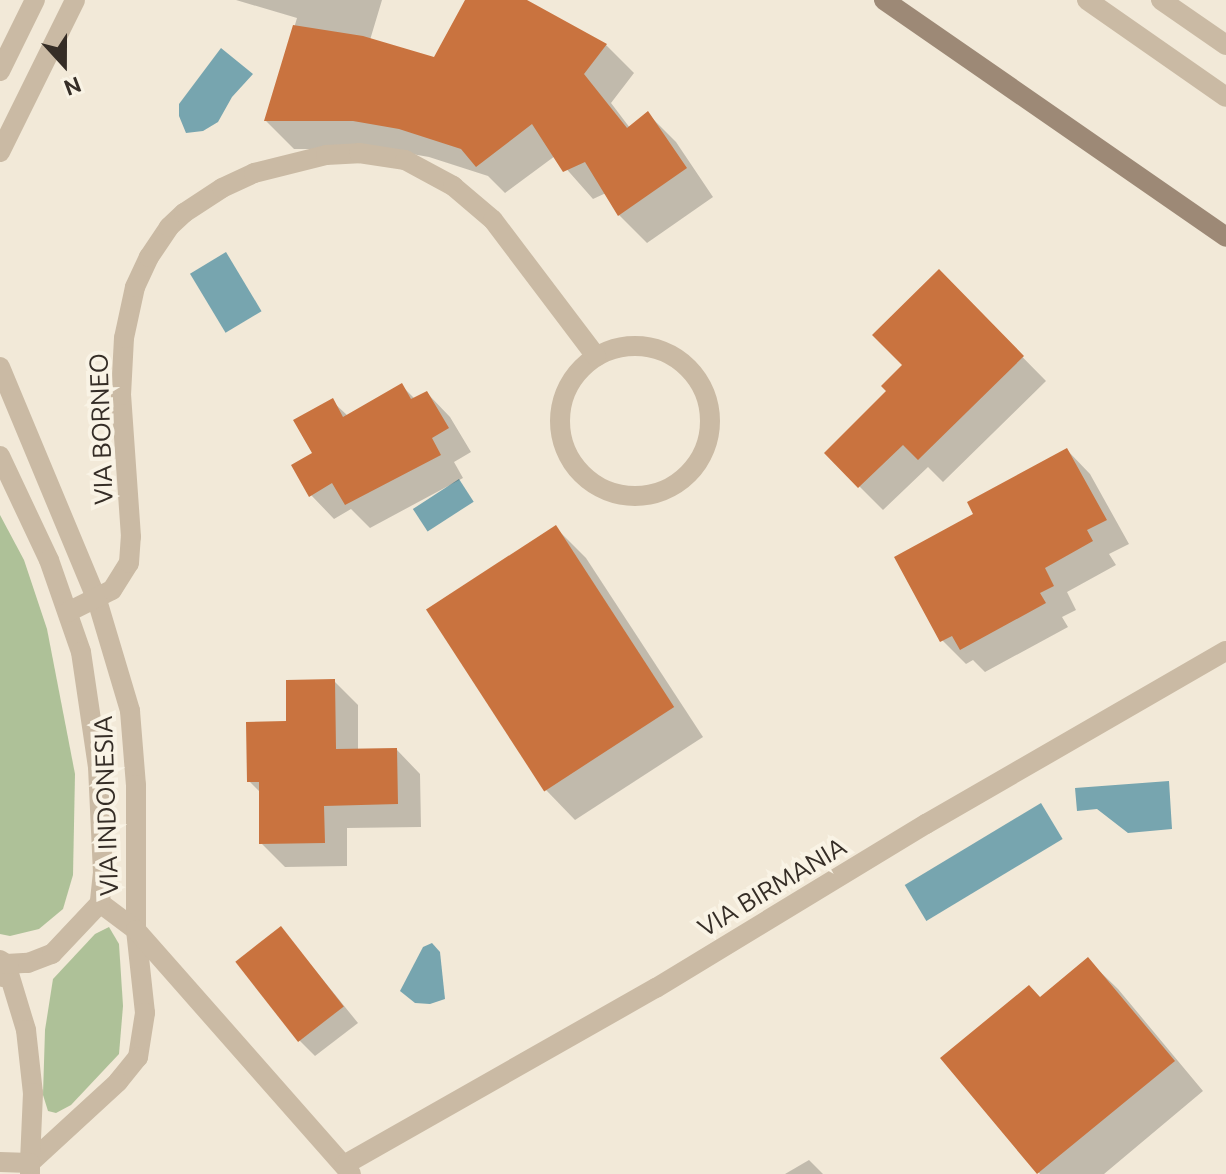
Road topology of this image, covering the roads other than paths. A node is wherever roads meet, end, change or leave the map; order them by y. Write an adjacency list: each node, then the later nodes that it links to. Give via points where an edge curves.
1 (35, 0): 7 (street)
2 (75, 0): 9 (street)
3 (884, 0): 10 (main road)
4 (1087, 0): 8 (street)
5 (1161, 0): 6 (street)
6 (1226, 45)
7 (0, 71)
8 (1226, 97)
9 (0, 152)
10 (1226, 237)
11 (596, 356): 11 (street, via 571,382 559,417 561,442 572,465 590,483 612,494 636,497 683,480 709,438 703,388 689,368 669,353 645,346 620,346); 14 (street, VIA BORNEO, via 493,220 453,186 405,160 359,153 326,155 222,188 169,227 135,287 124,338 121,395 131,549 121,581)
12 (0, 367): 14 (street, VIA INDONESIA)
13 (0, 456): 15 (street, VIA INDONESIA)
14 (97, 600): 15 (street, VIA BORNEO); 18 (street, VIA INDONESIA, via 130,711)
15 (68, 612): 17 (street, VIA INDONESIA, via 92,716 102,822)
16 (1226, 651): 23 (street, VIA BIRMANIA)
17 (100, 903): 18 (street, VIA INDONESIA); 19 (street, via 52,954 28,963)
18 (136, 930): 22 (street, via 145,1013 138,1057); 23 (street, VIA INDONESIA)
19 (3, 962): 20 (street); 22 (street, via 29,1052)
20 (0, 989)
21 (0, 1162): 22 (street)
22 (30, 1169)
23 (348, 1170)

